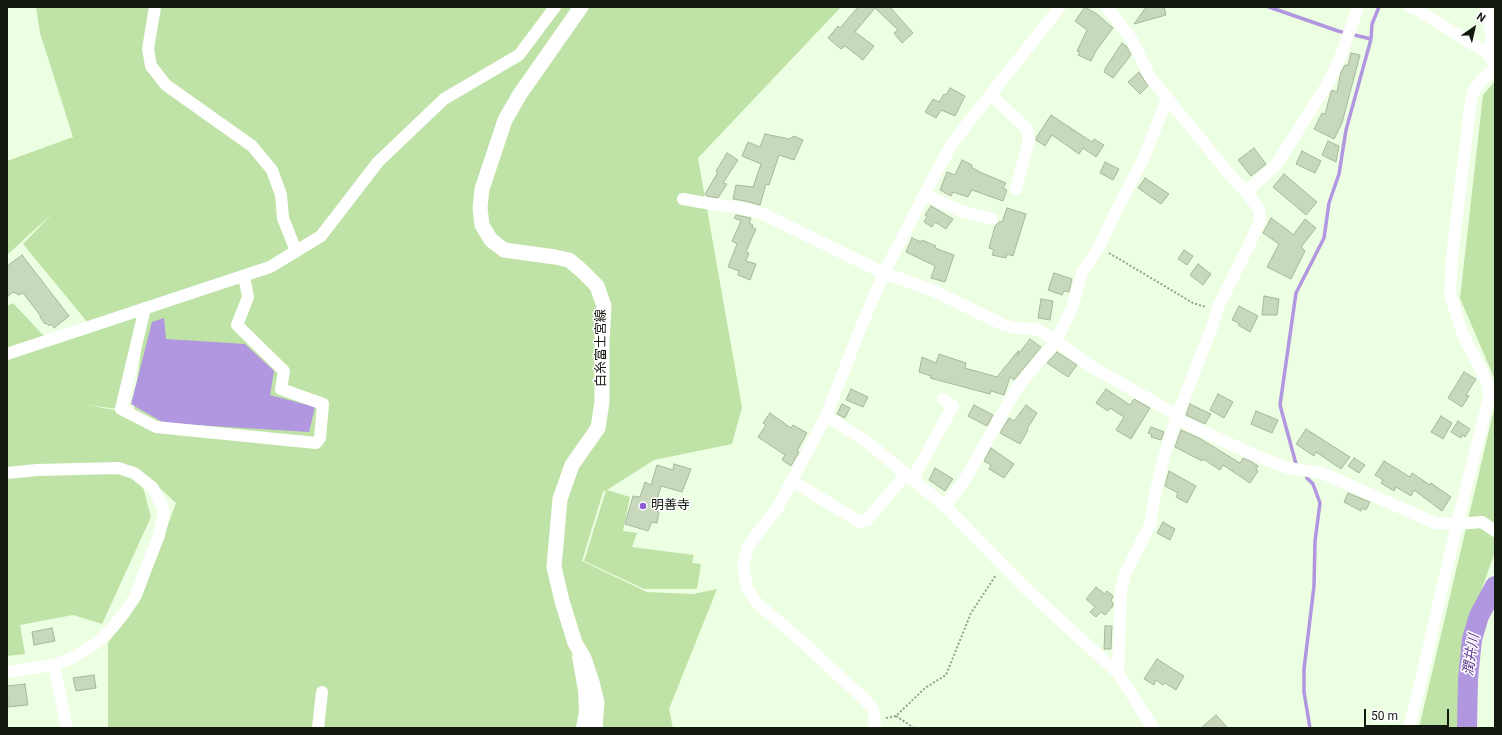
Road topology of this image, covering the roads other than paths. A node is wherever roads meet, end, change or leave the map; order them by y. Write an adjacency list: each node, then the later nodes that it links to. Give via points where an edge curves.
1 (155, 7): 18 (street, via 148,49 151,66 166,85 252,146 272,170 281,195 283,218)
2 (555, 7): 18 (street, via 519,55 444,100 378,162 321,236)
3 (581, 7): 33 (main road, 白糸富士宮線, via 520,94 505,120 482,189 480,208 482,225 491,240 504,250 569,260 597,286 604,306 602,402 598,428 572,465 560,499 556,534 554,568)
4 (1060, 7): 11 (street)
5 (1107, 7): 12 (street, via 1132,40 1150,77)
6 (1358, 7): 14 (street, via 1328,84 1276,165)
7 (1410, 7): 9 (street)
8 (1487, 7): 9 (street, via 1492,35)
9 (1487, 53): 10 (street)
10 (1495, 67): 31 (street, via 1474,90 1471,100 1452,257 1450,294 1463,335 1488,382 1489,397)
11 (990, 94): 13 (street, via 1026,128 1029,140); 15 (street, via 954,142)
12 (1167, 99): 14 (street); 22 (street, via 1143,160 1099,247 1082,273 1072,308)
13 (1016, 189)
14 (1246, 192): 26 (street, via 1259,209 1260,220 1219,305)
15 (924, 195): 17 (street, via 961,211); 19 (street)
16 (683, 199): 19 (street, via 743,208 763,214)
17 (992, 219)
18 (296, 251): 20 (street, via 270,267)
19 (884, 273): 22 (street, via 934,292 1004,325 1036,329); 25 (street)
20 (244, 276): 21 (street); 21 (street, via 248,297 237,325 284,372 281,389 323,404 320,438 316,443 156,427 122,409)
21 (145, 308): 23 (street)
22 (1056, 341): 26 (street, via 1092,367); 30 (street, via 1018,388 964,480)
23 (7, 354)
24 (943, 399): 28 (street, via 953,406)
25 (826, 416): 28 (street, via 867,442); 29 (street)
26 (1176, 417): 31 (street, via 1252,454 1288,468 1322,473 1435,523); 36 (street, via 1162,464 1150,525 1125,574 1121,589)
27 (7, 473): 34 (street, via 118,468 134,473 153,488 163,508 159,535 134,597 125,612 98,642)
28 (909, 477): 29 (street, via 867,520 860,522); 30 (street)
29 (792, 481): 38 (street, via 778,507 748,546 743,566 747,588 756,603 864,699 873,709)
30 (945, 506): 36 (street, via 1024,588)
31 (1457, 524): 32 (street, via 1482,522); 44 (street)
32 (1495, 531)
33 (575, 643): 42 (street, via 584,690 585,712); 43 (main road, 白糸富士宮線, via 584,658 597,702)
34 (54, 665): 35 (street); 40 (street)
35 (7, 672)
36 (1118, 673): 39 (street)
37 (322, 692): 41 (street)
38 (874, 724)
39 (1151, 727)
40 (67, 728)
41 (318, 728)
42 (582, 728)
43 (595, 728)
44 (1409, 728)

